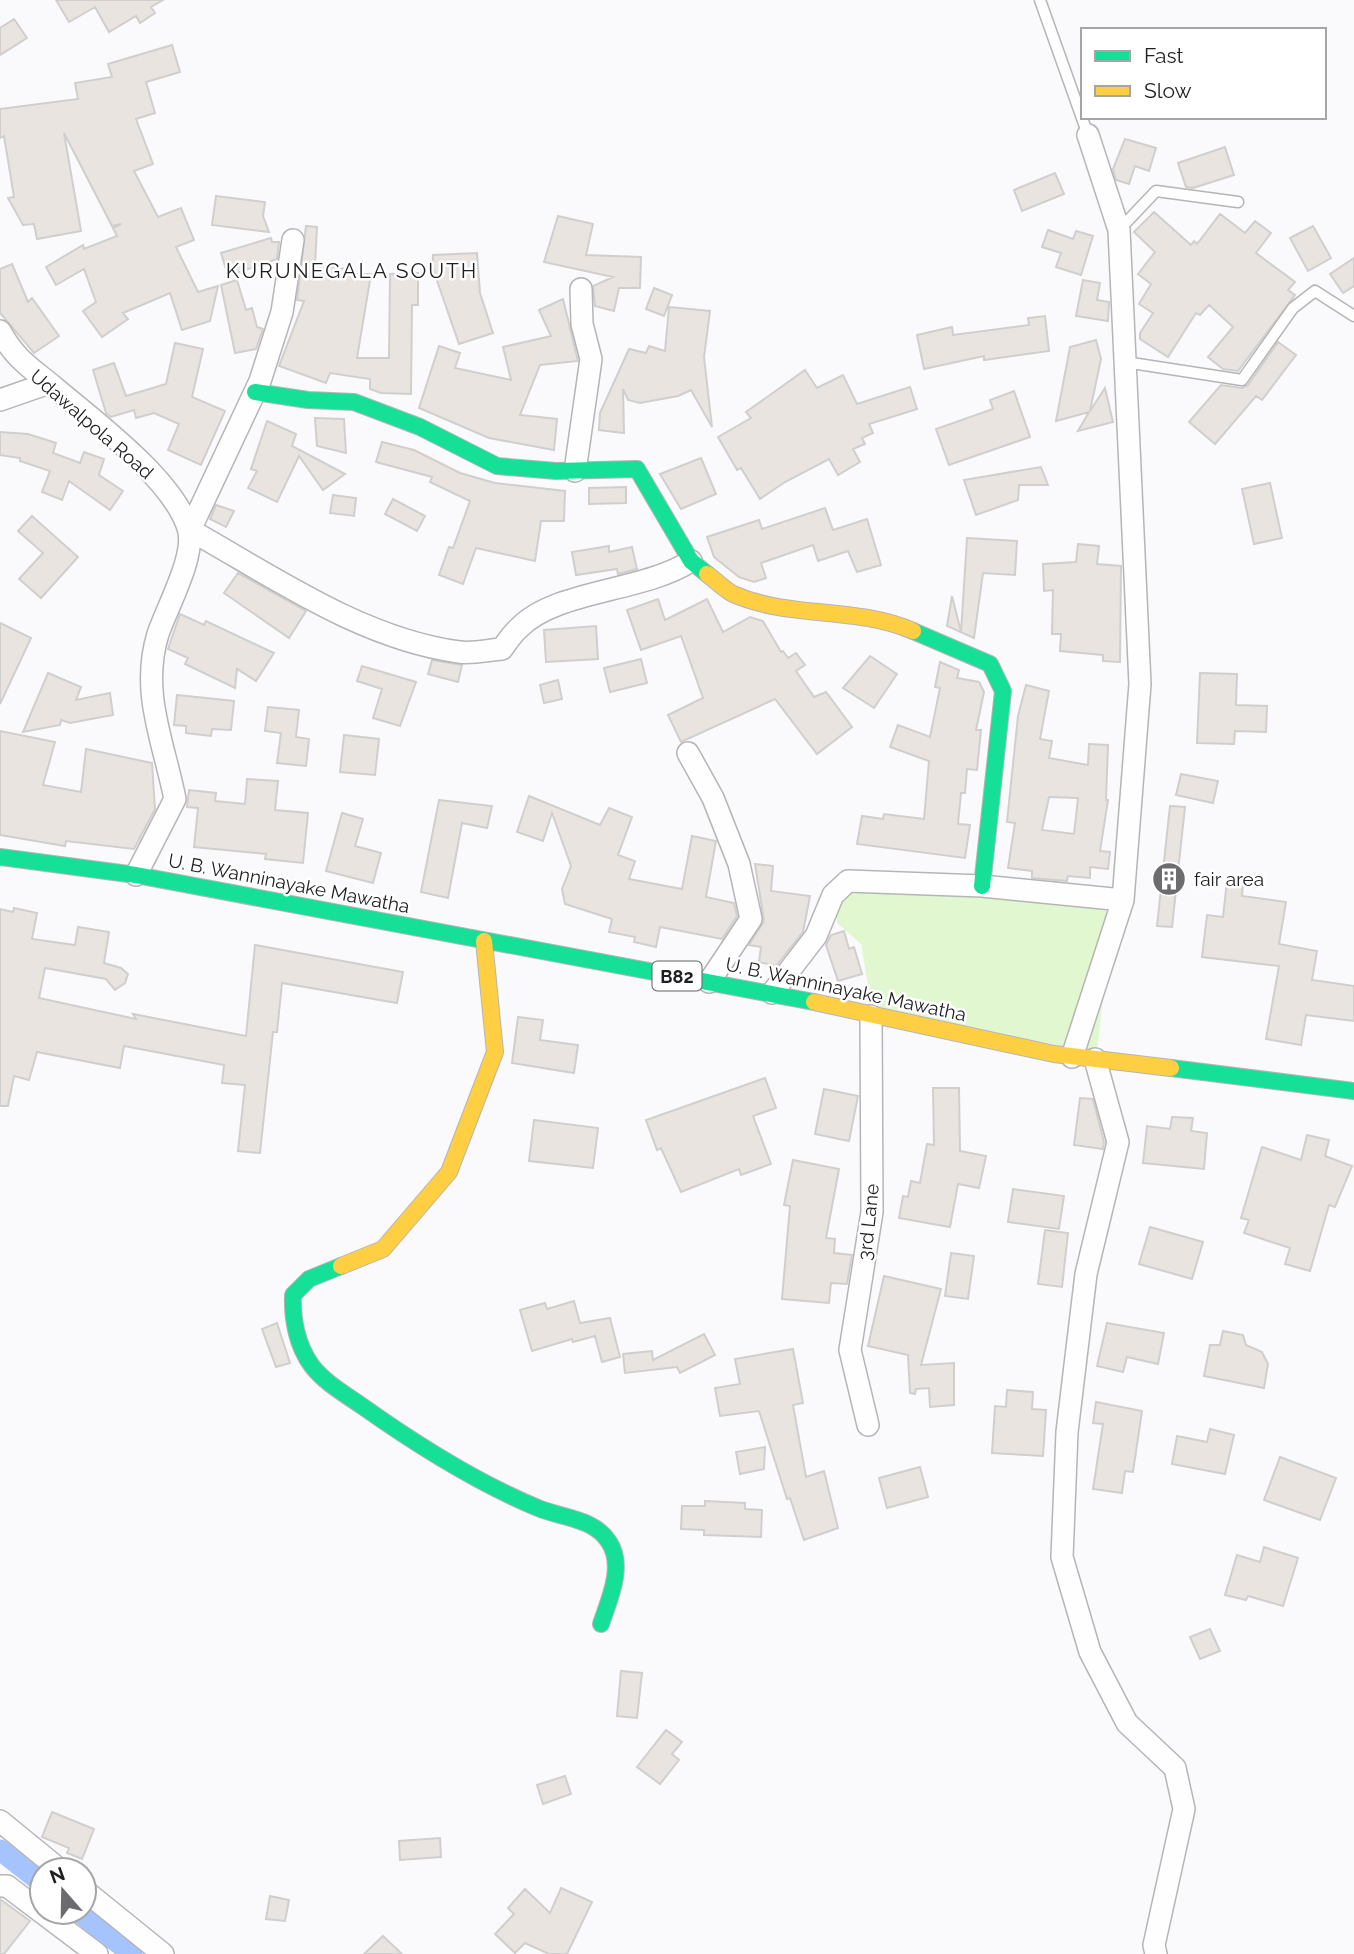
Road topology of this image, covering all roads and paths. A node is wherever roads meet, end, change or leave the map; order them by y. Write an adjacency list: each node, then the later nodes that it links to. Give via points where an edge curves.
1 (1040, 0): 2 (lane)
2 (1081, 115)
3 (1082, 119): 4 (lane)
4 (1088, 135): 6 (street)
5 (1238, 202): 6 (lane, via 1156,191)
6 (1119, 230): 11 (street)
7 (293, 240): 13 (street, via 282,312)
8 (581, 289): 15 (street, via 582,324 591,359)
9 (1354, 316): 11 (lane, via 1315,291 1293,308 1242,380)
10 (0, 331): 12 (street, Udawalpola Road, via 29,371)
11 (1124, 362): 22 (street, via 1140,684)
12 (49, 383): 14 (street); 16 (street, Udawalpola Road, via 162,485)
13 (255, 392): 15 (street, via 308,401 354,402 421,427 497,466); 16 (street)
14 (0, 400)
15 (575, 471): 17 (street, via 637,469)
16 (190, 530): 17 (street, via 339,612 406,642 462,653 502,649 520,626 550,608 670,574); 20 (street, via 185,563 158,635 150,698 175,799)
17 (691, 561): 21 (street, via 731,593 773,607 885,620 990,664 1003,691)
18 (688, 753): 24 (street, via 713,799 738,864 751,919)
19 (0, 857): 20 (street, U. B. Wanninayake Mawatha / B82)
20 (136, 875): 23 (street, U. B. Wanninayake Mawatha / B82)
21 (982, 886): 22 (street); 25 (street, via 848,881 833,895 816,936)
22 (1123, 900): 27 (street)
23 (484, 941): 24 (street, U. B. Wanninayake Mawatha / B82); 31 (street, via 495,1052 449,1172 383,1249 309,1279 293,1295 294,1324 312,1365 330,1383 408,1438 537,1508 603,1533 616,1567)
24 (709, 982): 25 (street, U. B. Wanninayake Mawatha / B82)
25 (772, 993): 26 (street, U. B. Wanninayake Mawatha / B82)
26 (871, 1016): 27 (street, U. B. Wanninayake Mawatha / B82); 30 (street, 3rd Lane, via 873,1212 850,1350)
27 (1072, 1057): 28 (street, U. B. Wanninayake Mawatha / B82)
28 (1095, 1059): 29 (street, U. B. Wanninayake Mawatha / B82); 38 (street, via 1118,1142 1087,1274 1067,1432 1062,1557 1090,1652 1127,1723 1175,1768 1184,1809 1154,1945)
29 (1354, 1091)
30 (868, 1425)
31 (601, 1623)
32 (0, 1821): 33 (street)
33 (43, 1856)
34 (0, 1886): 36 (street, via 7,1886)
35 (98, 1901): 37 (street)
36 (97, 1954)
37 (163, 1954)
38 (1156, 1954)

